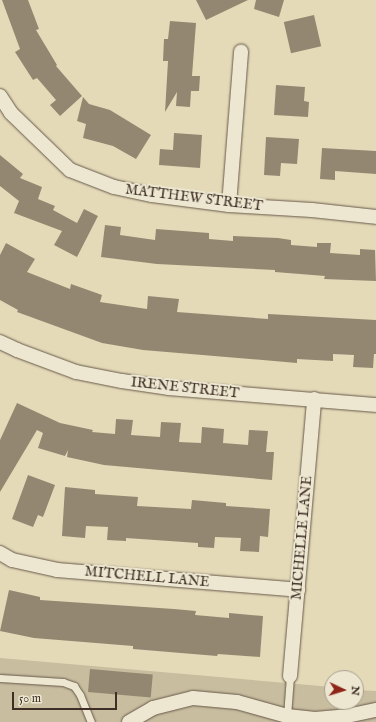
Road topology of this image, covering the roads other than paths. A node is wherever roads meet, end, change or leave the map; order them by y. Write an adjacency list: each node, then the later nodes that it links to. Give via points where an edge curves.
1 (241, 51): 3 (street)
2 (0, 96): 3 (street, MATTHEW STREET, via 11,113 70,170 114,188)
3 (229, 205): 4 (street, MATTHEW STREET)
4 (376, 217)
5 (0, 342): 6 (street, IRENE STREET, via 76,372 122,382)
6 (314, 399): 7 (street, IRENE STREET); 9 (street, MICHELLE LANE)
7 (376, 405)
8 (0, 553): 9 (street, MITCHELL LANE, via 12,560 57,570)
9 (298, 590): 10 (street, MICHELLE LANE)
10 (290, 676): 13 (lane)
11 (0, 678): 14 (lane, via 63,682 74,686)
12 (376, 710): 13 (street, via 315,719)
13 (287, 716): 15 (street, via 238,702 193,698 153,708)
14 (91, 722)
15 (129, 722)

